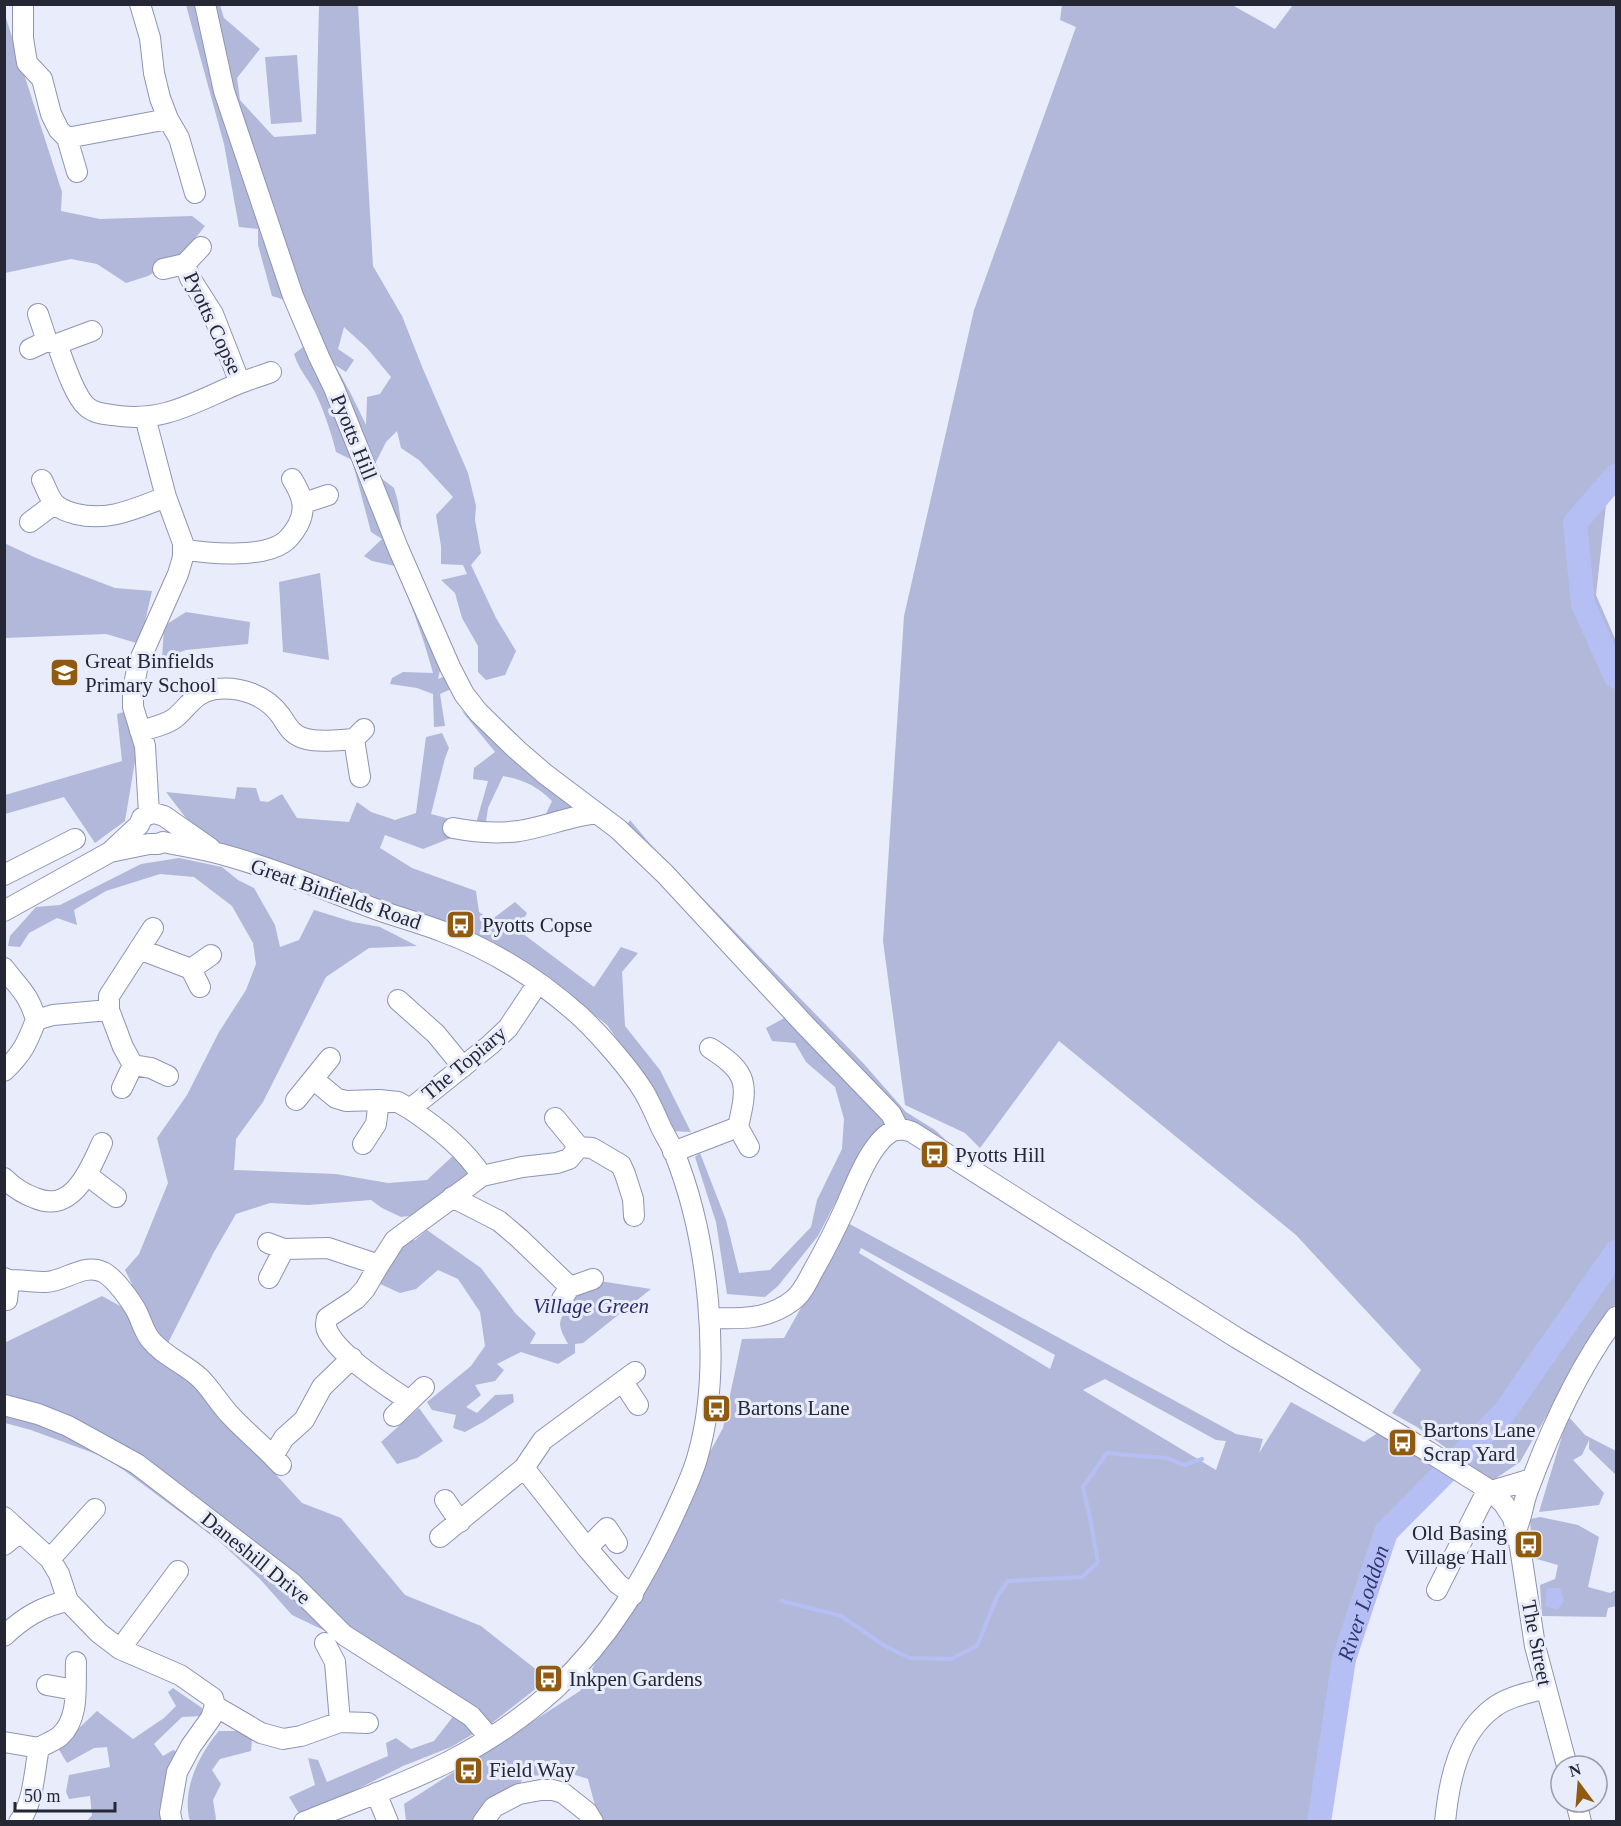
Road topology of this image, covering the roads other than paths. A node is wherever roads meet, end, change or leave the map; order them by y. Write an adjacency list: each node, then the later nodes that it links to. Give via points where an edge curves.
1 (23, 4): 5 (street, via 27,63 42,79 51,114)
2 (140, 4): 4 (street)
3 (205, 4): 27 (street, Pyotts Hill, via 224,91 293,297 450,667 478,712 545,774)
4 (168, 119): 5 (street); 7 (street, via 179,138)
5 (67, 138): 6 (street)
6 (77, 172)
7 (195, 193)
8 (201, 247): 9 (street, Pyotts Copse)
9 (185, 264): 10 (street, Pyotts Copse); 15 (street, Pyotts Copse, via 213,314)
10 (163, 269)
11 (38, 314): 13 (street, Pyotts Copse)
12 (92, 331): 13 (street)
13 (44, 345): 16 (street, Pyotts Copse, via 68,372 86,406 97,413)
14 (271, 372): 15 (street, Pyotts Copse)
15 (240, 383): 16 (street, Pyotts Copse, via 196,404)
16 (145, 417): 20 (street)
17 (292, 478): 21 (street)
18 (42, 480): 22 (street)
19 (328, 495): 21 (street)
20 (166, 497): 22 (street, via 103,517 89,517); 24 (street)
21 (304, 503): 24 (street, via 303,516 295,530 277,547 226,554)
22 (54, 504): 23 (street)
23 (30, 522)
24 (183, 549): 25 (street, via 178,574 138,664 133,707)
25 (140, 731): 26 (street, via 174,718 200,694 241,689 272,706 289,730 302,738 359,734); 28 (street)
26 (360, 777)
27 (597, 813): 29 (street, via 518,831); 59 (street, Pyotts Hill, via 665,874 858,1077 891,1114)
28 (153, 818): 31 (street, via 140,835 143,840); 31 (street, via 170,829 170,834); 32 (street, Great Binfields Road); 33 (street, Great Binfields Road)
29 (453, 828)
30 (75, 839): 34 (street)
31 (156, 843): 32 (street, Great Binfields Road); 33 (street, Great Binfields Road)
32 (110, 852): 35 (street, Great Binfields Road)
33 (218, 853): 41 (street, Great Binfields Road, via 443,932 497,957)
34 (4, 875)
35 (4, 911)
36 (153, 928): 37 (street)
37 (139, 949): 40 (street); 44 (street, via 109,996)
38 (211, 955): 40 (street)
39 (4, 968): 45 (street, via 26,994)
40 (191, 969): 42 (street)
41 (538, 983): 49 (street, The Topiary, via 508,1028); 64 (street, Great Binfields Road, via 582,1019 615,1055 644,1092)
42 (200, 987)
43 (398, 1000): 49 (street, via 436,1034)
44 (109, 1010): 45 (street); 48 (street)
45 (36, 1020): 50 (street, via 20,1055)
46 (710, 1048): 58 (street, via 728,1059 745,1085)
47 (330, 1058): 52 (street)
48 (133, 1065): 51 (street); 53 (street)
49 (463, 1067): 56 (street, The Topiary)
50 (4, 1071)
51 (168, 1076)
52 (313, 1079): 54 (street); 55 (street, via 336,1098)
53 (122, 1088)
54 (296, 1100)
55 (379, 1100): 56 (street, via 398,1102); 61 (street, via 376,1124)
56 (410, 1109): 66 (street, The Topiary, via 459,1147)
57 (555, 1118): 63 (street)
58 (738, 1126): 62 (street); 64 (street)
59 (898, 1130): 77 (street, via 883,1140 866,1162 822,1255 792,1301 761,1317); 86 (street, via 912,1132 1237,1338)
60 (102, 1143): 65 (street)
61 (363, 1144)
62 (749, 1147)
63 (579, 1148): 66 (street, via 569,1159 557,1164); 70 (street, via 591,1148 621,1165 633,1199)
64 (674, 1152): 77 (street, Great Binfields Road, via 704,1263)
65 (87, 1175): 67 (street, via 72,1193 44,1202); 68 (street)
66 (482, 1176): 69 (street)
67 (5, 1180)
68 (116, 1197)
69 (452, 1197): 71 (street, via 395,1240); 74 (street, via 499,1221 519,1238 566,1293)
70 (634, 1216)
71 (379, 1264): 72 (street, via 328,1248 276,1246); 78 (street, via 356,1299 327,1318 328,1332)
72 (269, 1278)
73 (7, 1279): 75 (street); 78 (street, via 46,1282 78,1271 103,1272 126,1295 159,1349 201,1380 230,1416 277,1461 284,1438 304,1420 322,1387)
74 (593, 1279)
75 (8, 1300)
76 (1617, 1317): 85 (street, via 1578,1377)
77 (709, 1318): 100 (street, Great Binfields Road, via 707,1409 698,1457 662,1541)
78 (352, 1358): 80 (street)
79 (424, 1388): 80 (street)
80 (409, 1401): 83 (street)
81 (4, 1405): 114 (street, Daneshill Drive, via 68,1426 137,1464 292,1583 344,1635 471,1716)
82 (638, 1405): 84 (street, via 629,1377 543,1440)
83 (394, 1416)
84 (524, 1468): 90 (street); 96 (street)
85 (1532, 1479): 86 (street); 91 (street, via 1521,1519)
86 (1489, 1490): 91 (street, via 1504,1504); 99 (street)
87 (445, 1500): 90 (street)
88 (95, 1509): 97 (street)
89 (4, 1517): 92 (street)
90 (460, 1521): 93 (street)
91 (1514, 1524): 109 (street, The Street)
92 (20, 1532): 95 (street); 97 (street)
93 (441, 1537)
94 (617, 1543): 96 (street, via 607,1528)
95 (4, 1545)
96 (587, 1548): 100 (street, via 618,1584)
97 (50, 1558): 101 (street)
98 (178, 1571): 105 (street, via 162,1605)
99 (1437, 1590)
100 (633, 1595): 114 (street, Great Binfields Road, via 574,1669 529,1710)
101 (68, 1601): 102 (street, via 41,1608); 105 (street, via 99,1634)
102 (4, 1636)
103 (325, 1643): 107 (street)
104 (349, 1644): 107 (street)
105 (120, 1649): 111 (street, via 180,1675 213,1698)
106 (76, 1662): 110 (street)
107 (335, 1662): 112 (street)
108 (47, 1685): 110 (street)
109 (1545, 1688): 117 (street, The Street); 125 (street, via 1513,1698 1482,1717 1456,1761)
110 (75, 1690): 116 (street, via 70,1725)
111 (215, 1706): 112 (street, via 261,1733 283,1739); 121 (street, via 177,1772)
112 (340, 1722): 113 (street)
113 (368, 1723)
114 (490, 1738): 118 (street, Great Binfields Road, via 450,1761)
115 (4, 1742): 116 (street)
116 (39, 1748): 120 (street)
117 (1564, 1754)
118 (376, 1792): 122 (street, Great Binfields Road); 123 (street)
119 (590, 1817): 124 (street, via 563,1793 541,1790 519,1794 494,1807)
120 (24, 1820)
121 (172, 1821)
122 (304, 1821)
123 (388, 1821)
124 (483, 1821)
125 (1445, 1821)

